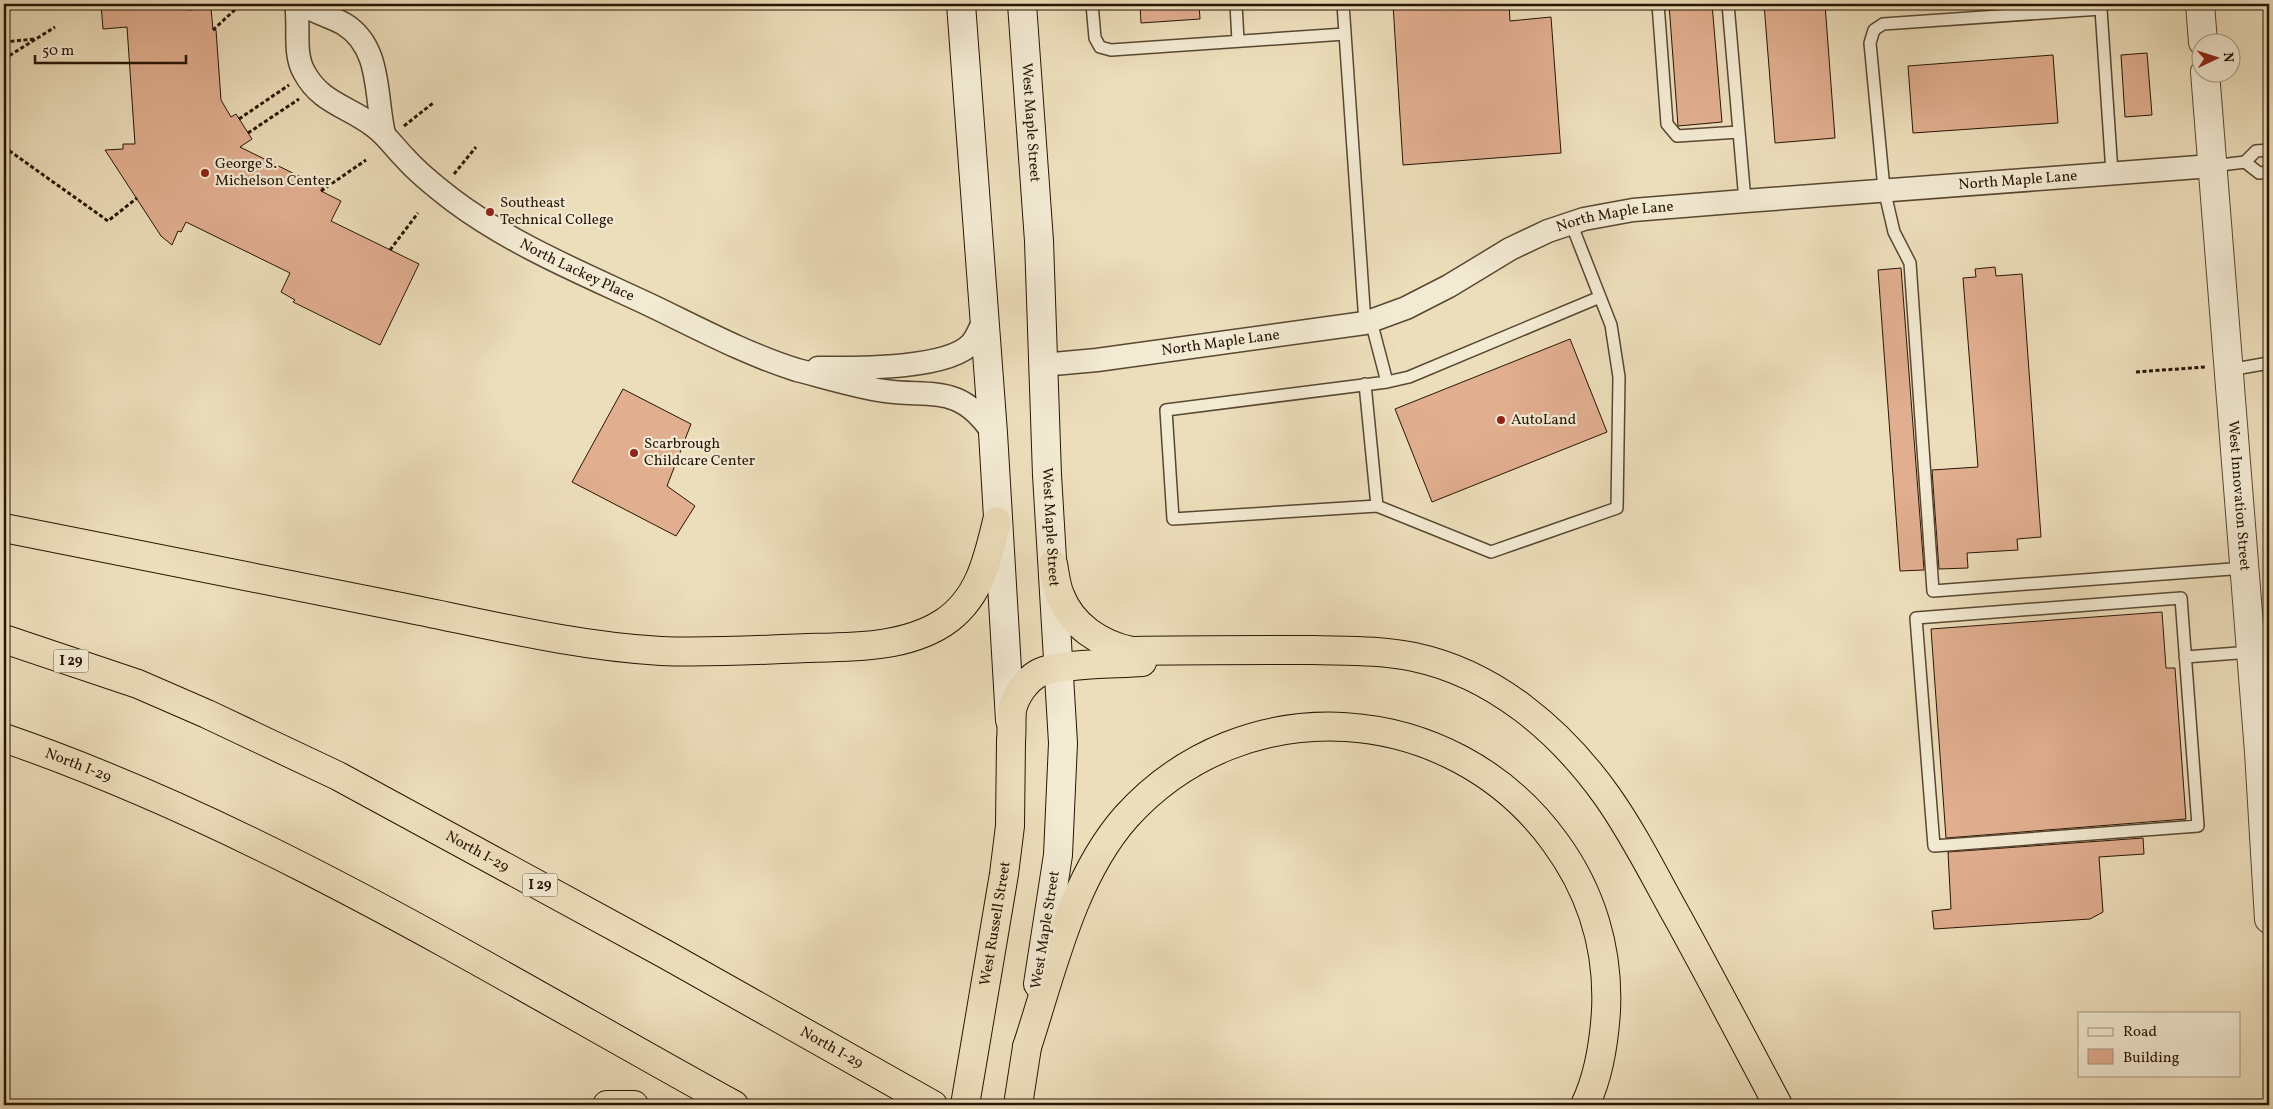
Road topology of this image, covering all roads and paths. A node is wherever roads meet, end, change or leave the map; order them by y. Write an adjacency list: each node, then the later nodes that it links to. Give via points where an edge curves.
1 (241, 4): 13 (path)
2 (296, 4): 25 (street, North Lackey Place, via 299,57 310,82 321,95)
3 (302, 4): 25 (street, North Lackey Place, via 345,25 365,45 375,72 378,112)
4 (960, 4): 45 (main road)
5 (1022, 4): 48 (main road, West Maple Street, via 1038,231)
6 (1092, 4): 17 (lane, via 1095,38 1100,47 1111,50)
7 (1236, 4): 17 (lane)
8 (1343, 4): 15 (lane)
9 (1658, 4): 26 (lane, via 1667,124 1677,136)
10 (1728, 4): 26 (lane)
11 (2200, 4): 14 (main road)
12 (55, 28): 16 (path)
13 (213, 30)
14 (2202, 32)
15 (1345, 34): 17 (lane); 46 (lane)
16 (36, 39): 18 (path); 19 (path)
17 (1238, 41)
18 (4, 42)
19 (4, 59)
20 (296, 81): 24 (path)
21 (2206, 82): 33 (main road, West Innovation Street)
22 (306, 94): 27 (path)
23 (433, 103): 25 (path)
24 (239, 119)
25 (392, 131): 50 (street, North Lackey Place, via 405,159 483,221 599,281 750,352)
26 (1739, 132): 40 (lane)
27 (248, 133)
28 (4, 147): 39 (path, via 108,222)
29 (476, 147): 36 (path)
30 (2269, 150): 32 (lane, via 2256,151)
31 (366, 160): 38 (path)
32 (2245, 162): 33 (lane); 34 (lane, via 2259,173)
33 (2212, 166): 35 (street, North Maple Lane); 49 (main road, West Innovation Street)
34 (2269, 172)
35 (2112, 173): 37 (street, North Maple Lane); 37 (lane, via 2101,9 1892,23 1874,30 1870,43)
36 (450, 178)
37 (1884, 189): 40 (street, North Maple Lane); 59 (lane, via 1894,232 1910,263 1933,591)
38 (322, 191)
39 (137, 198)
40 (1745, 201): 42 (street, North Maple Lane, via 1633,210)
41 (418, 213): 43 (path)
42 (1571, 223): 44 (lane); 46 (street, North Maple Lane, via 1510,249 1406,308)
43 (390, 250)
44 (1600, 297): 52 (lane, via 1409,377); 55 (lane, via 1611,325 1619,377 1617,508 1491,552)
45 (985, 319): 50 (street, North Lackey Place, via 972,343 957,354 942,359 861,368); 54 (main road)
46 (1368, 322): 48 (street, North Maple Lane); 52 (lane)
47 (2269, 363): 49 (lane)
48 (1042, 365): 58 (main road, West Maple Street)
49 (2229, 368): 51 (path); 59 (main road, West Innovation Street)
50 (795, 369): 54 (street, North Lackey Place, via 879,390 948,395 981,416)
51 (2136, 372)
52 (1387, 382): 53 (lane)
53 (1365, 384): 55 (lane); 55 (lane, via 1166,410 1173,519)
54 (993, 433): 56 (main road)
55 (1377, 506)
56 (997, 521): 57 (highway, via 977,586 963,605 923,634 855,646 706,652 660,651 563,639); 66 (main road)
57 (4, 528)
58 (1053, 564): 61 (highway, via 1060,595 1070,612 1095,638 1112,647 1131,651); 64 (main road, West Maple Street)
59 (2245, 568): 62 (main road, West Innovation Street)
60 (4, 639): 72 (highway, North I-29 / I 29, via 138,684 338,776)
61 (1313, 650): 64 (highway, West Russell Street); 76 (highway, via 1385,652 1416,658 1478,680 1537,718 1607,796 1654,874)
62 (2251, 652): 63 (lane); 67 (main road, West Innovation Street)
63 (2185, 657): 63 (lane, via 2198,826 1934,846 1916,618 2181,598)
64 (1059, 667): 66 (highway, West Russell Street, via 1038,673 1016,698 1012,710); 68 (main road, West Maple Street, via 1063,743 1058,855)
65 (4, 738): 71 (highway, North I-29, via 135,788 326,879)
66 (1012, 741): 73 (highway, West Russell Street, via 1010,826)
67 (2269, 919)
68 (1028, 1047): 74 (highway); 75 (highway, via 1072,911 1087,877 1125,818 1150,793 1178,771 1243,739 1287,729 1351,726 1424,742 1458,757 1491,777 1518,799 1566,856 1583,888 1605,959 1605,1028 1598,1071)
69 (607, 1105): 70 (highway)
70 (634, 1105)
71 (734, 1105)
72 (933, 1105)
73 (965, 1105)
74 (1018, 1105)
75 (1585, 1105)
76 (1778, 1105)

